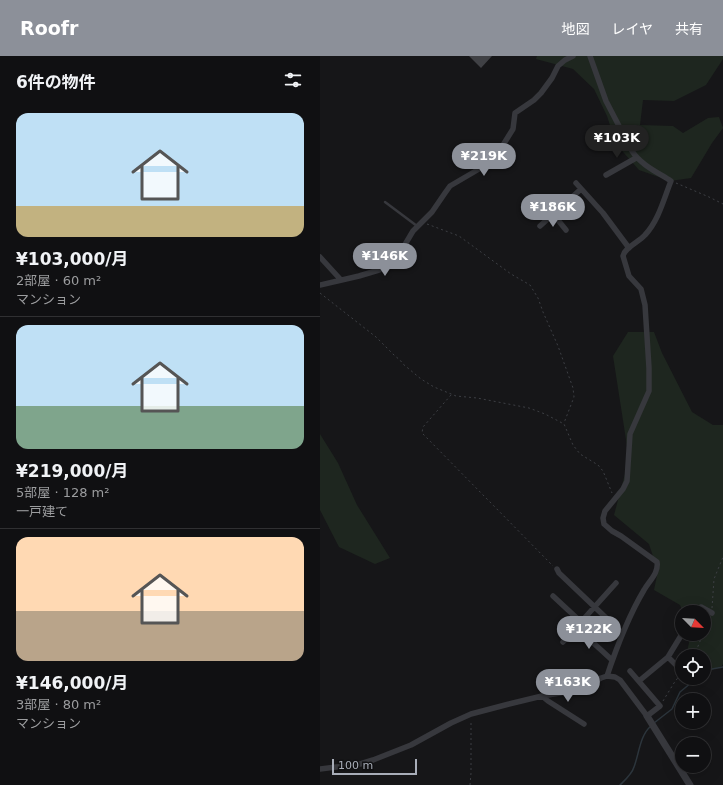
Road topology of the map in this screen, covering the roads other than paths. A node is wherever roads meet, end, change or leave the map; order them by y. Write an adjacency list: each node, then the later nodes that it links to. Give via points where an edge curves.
1 (573, 56): 9 (street, via 558,66 541,94 515,113 513,129 495,158 450,186 432,212)
2 (590, 56): 3 (street, via 606,101)
3 (636, 158): 4 (street); 12 (street, via 671,181 653,224 646,234)
4 (606, 175)
5 (576, 183): 6 (street)
6 (581, 189): 8 (street); 12 (street)
7 (385, 202): 9 (lane)
8 (553, 214): 10 (street); 11 (street)
9 (417, 226): 14 (street, via 391,263 379,270)
10 (540, 226)
11 (566, 230)
12 (629, 248): 22 (street, via 624,253 629,276 641,289 645,305 649,391 630,434 626,481 603,518 604,524 612,531 657,562 658,566 636,602)
13 (320, 256): 14 (street)
14 (341, 280): 15 (street)
15 (320, 285)
16 (557, 569): 19 (street)
17 (616, 583): 19 (street)
18 (553, 596): 20 (street)
19 (594, 607): 20 (street); 22 (street)
20 (581, 622): 21 (street)
21 (576, 627): 24 (street); 26 (street)
22 (622, 633): 26 (street)
23 (678, 641): 25 (street)
24 (563, 642)
25 (668, 657): 27 (street); 30 (street)
26 (612, 660): 29 (street)
27 (675, 664)
28 (630, 671): 30 (street)
29 (606, 676): 31 (street, via 578,690); 32 (street, via 620,680)
30 (639, 681): 32 (street, via 660,706)
31 (542, 696): 33 (street); 34 (street, via 471,714 373,760)
32 (647, 716): 35 (street)
33 (584, 724)
34 (320, 769)
35 (690, 785)

